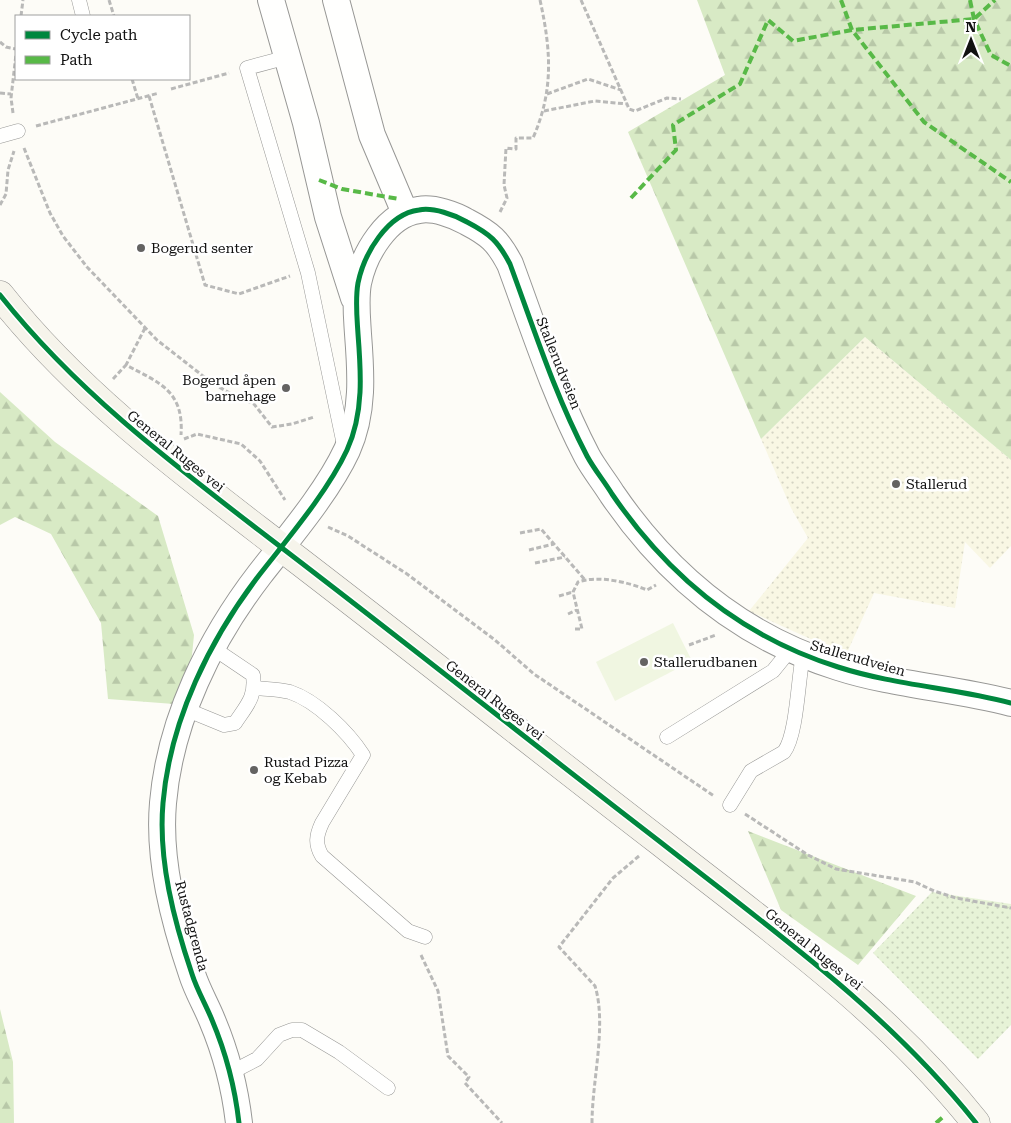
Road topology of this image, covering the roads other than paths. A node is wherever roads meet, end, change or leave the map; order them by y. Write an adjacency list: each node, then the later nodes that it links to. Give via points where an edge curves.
1 (79, 0): 4 (lane)
2 (271, 0): 5 (street)
3 (336, 0): 8 (street, via 372,135)
4 (83, 15)
5 (288, 57): 10 (street, via 328,217); 11 (lane, via 247,68 307,271)
6 (18, 130): 7 (lane)
7 (0, 136)
8 (405, 214): 10 (street, via 375,242 364,261); 14 (street, Stallerudveien, via 422,209 457,216 489,233 510,264 564,407 588,458 633,524 712,603 738,622)
9 (0, 295): 12 (main road, General Ruges vei, via 96,398 236,514)
10 (356, 306): 11 (street, via 361,379 355,428)
11 (345, 454): 12 (street)
12 (281, 547): 13 (street, Rustadgrenda); 24 (main road, General Ruges vei, via 826,971 923,1062)
13 (213, 648): 15 (lane, via 253,675); 17 (street, Rustadgrenda)
14 (796, 652): 16 (street, Stallerudveien, via 839,668 906,684); 18 (lane, via 773,671); 19 (lane, via 795,717 787,748 751,771)
15 (255, 688): 17 (lane, via 235,723 224,725); 20 (lane, via 290,692 318,708 352,738 363,755 322,823 317,847 322,856 408,931)
16 (1011, 703)
17 (185, 709): 21 (street, Rustadgrenda, via 171,756 163,803 168,877 192,976 214,1023)
18 (667, 737)
19 (730, 805)
20 (425, 938)
21 (230, 1073): 22 (lane, via 257,1059 279,1035 302,1030); 23 (street, Rustadgrenda)
22 (388, 1088)
23 (239, 1123)
24 (976, 1123)

